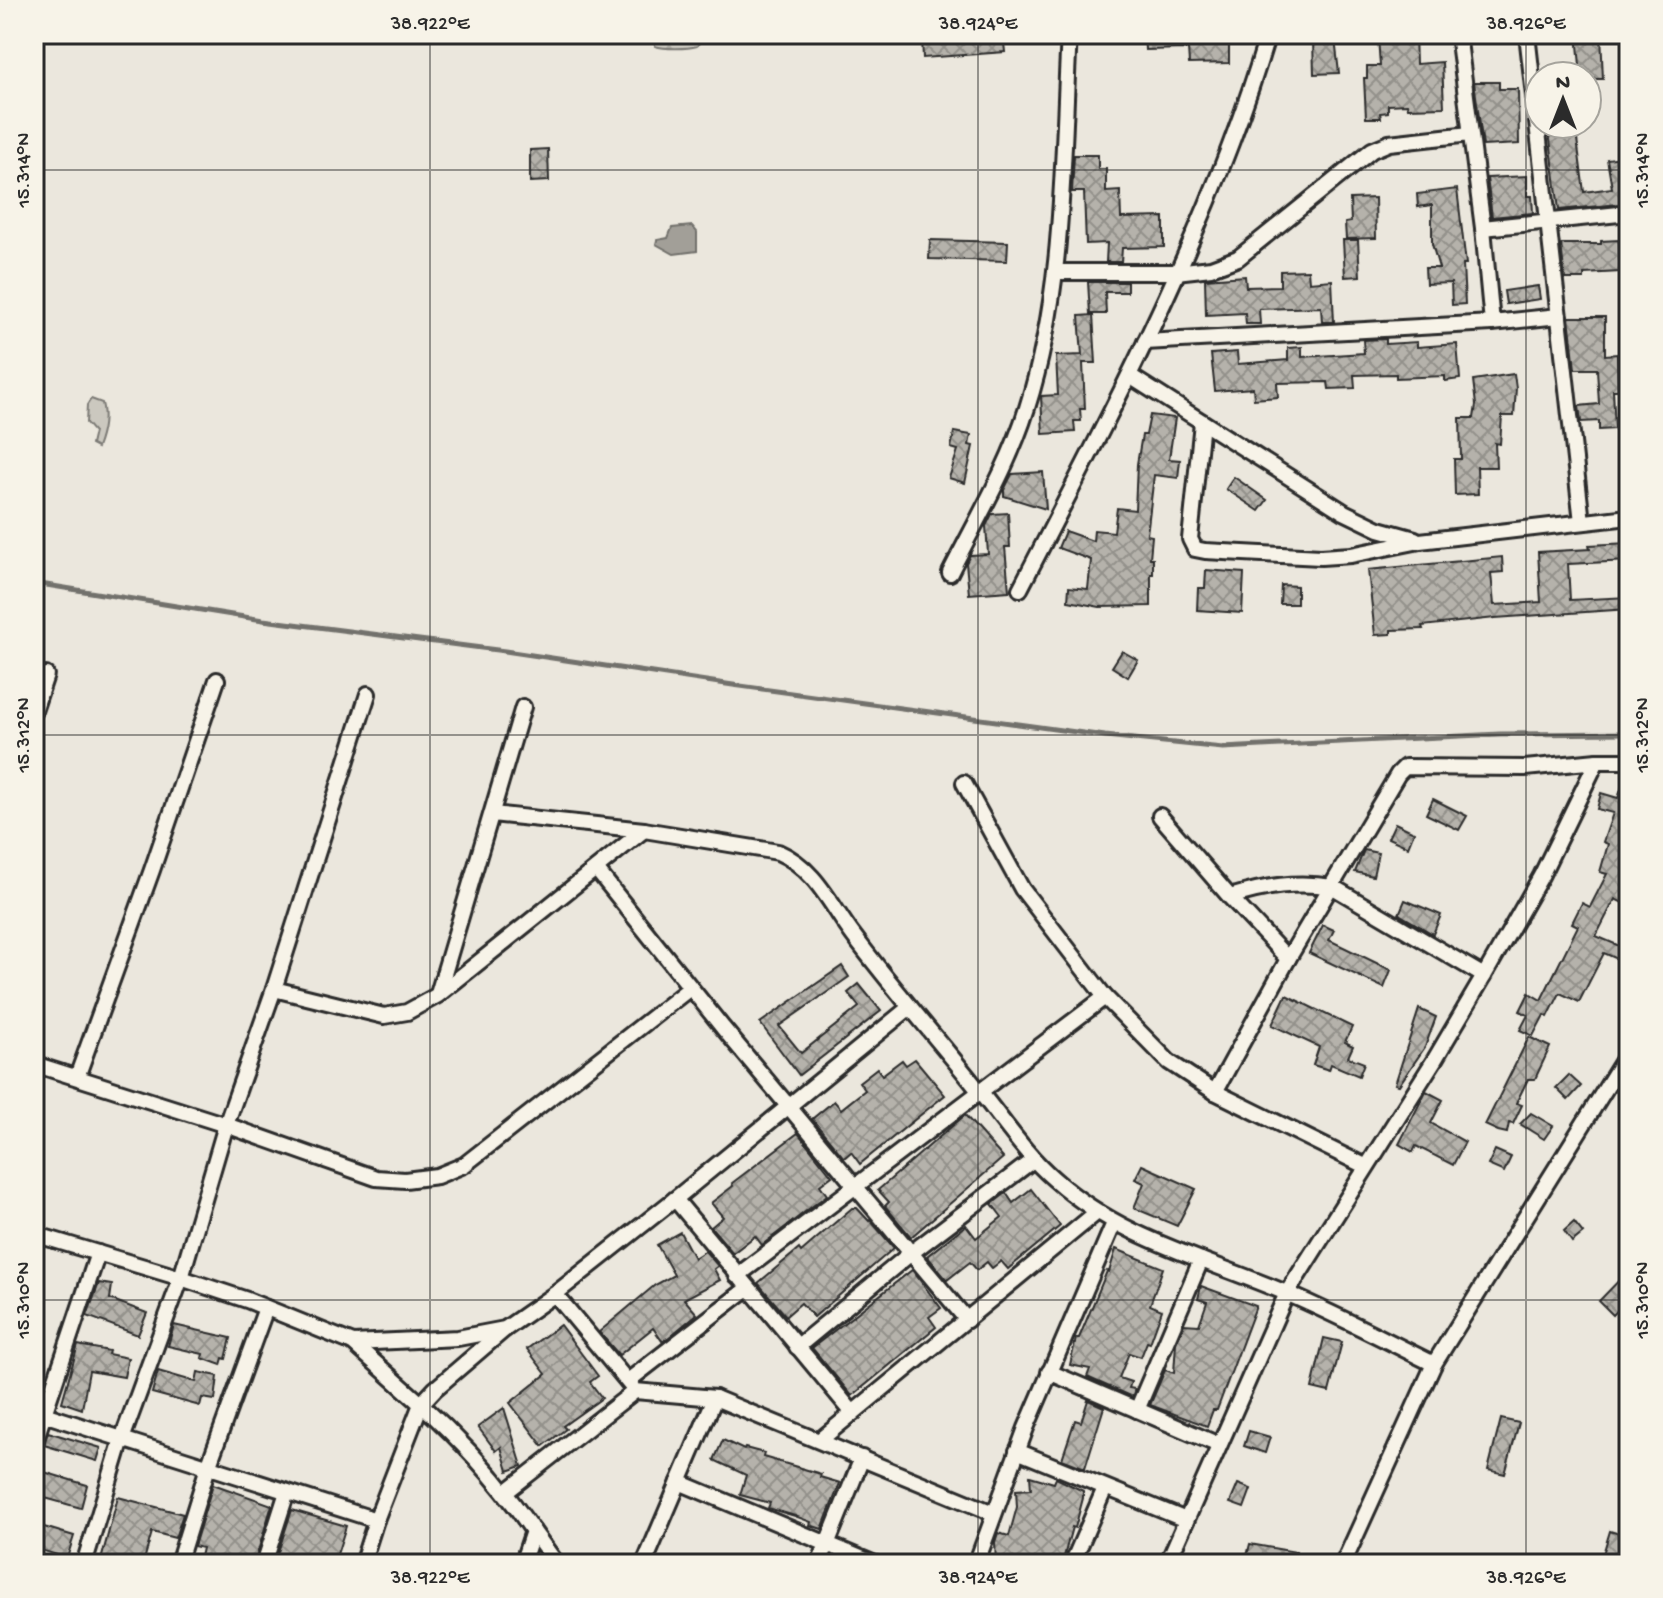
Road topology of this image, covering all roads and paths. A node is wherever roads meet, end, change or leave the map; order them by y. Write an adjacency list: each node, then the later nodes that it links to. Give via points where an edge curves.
1 (1069, 34): 9 (street)
2 (1268, 34): 10 (street, via 1237,129)
3 (1458, 34): 5 (street)
4 (1527, 34): 7 (street)
5 (1470, 134): 8 (street); 10 (street, via 1389,143 1372,150 1238,258)
6 (1629, 213): 7 (street)
7 (1549, 221): 8 (street); 11 (street)
8 (1483, 228): 12 (street)
9 (1055, 272): 10 (street); 19 (street, via 1028,407 1011,453)
10 (1176, 272): 13 (street)
11 (1559, 316): 12 (street); 17 (street)
12 (1492, 323): 13 (street)
13 (1145, 342): 14 (street)
14 (1130, 376): 15 (street); 20 (street)
15 (1202, 422): 18 (street, via 1344,512); 18 (street, via 1190,539 1195,549 1321,557)
16 (1629, 517): 17 (street)
17 (1582, 522): 18 (street)
18 (1420, 541)
19 (950, 573)
20 (1020, 589)
21 (46, 675): 25 (street)
22 (217, 680): 44 (street)
23 (368, 694): 38 (street)
24 (523, 707): 29 (street)
25 (34, 711)
26 (1597, 761): 27 (street); 33 (street, via 1525,768 1405,767); 36 (street)
27 (1629, 761)
28 (964, 783): 40 (street, via 1022,889)
29 (492, 814): 31 (street); 39 (street)
30 (1160, 816): 34 (street)
31 (644, 830): 32 (street); 41 (street, via 778,852 796,860)
32 (596, 869): 37 (street); 39 (street)
33 (1333, 887): 34 (street, via 1305,882); 35 (street); 36 (street)
34 (1230, 897): 35 (street)
35 (1288, 959): 45 (street)
36 (1484, 976): 50 (street)
37 (690, 988): 47 (street); 48 (street, via 464,1165 437,1176 376,1178)
38 (274, 989): 39 (street, via 384,1016 407,1012); 48 (street)
39 (438, 995)
40 (1105, 997): 45 (street, via 1169,1062); 46 (street)
41 (910, 1007): 46 (street); 47 (street)
42 (1629, 1051): 69 (street)
43 (34, 1064): 44 (street)
44 (77, 1077): 48 (street)
45 (1215, 1092): 50 (street)
46 (981, 1093): 49 (street); 51 (street)
47 (789, 1105): 51 (street); 52 (street)
48 (226, 1125): 60 (street)
49 (1033, 1160): 53 (street); 57 (street)
50 (1365, 1166): 62 (street)
51 (856, 1187): 57 (street); 59 (street)
52 (675, 1199): 59 (street); 63 (street)
53 (1096, 1213): 54 (street); 65 (street)
54 (1114, 1223): 58 (street); 70 (street)
55 (34, 1234): 56 (street)
56 (98, 1253): 60 (street); 75 (street)
57 (911, 1253): 65 (street); 68 (street)
58 (1201, 1260): 62 (street); 74 (street)
59 (737, 1276): 61 (street)
60 (181, 1278): 64 (street); 77 (street)
61 (748, 1288): 68 (street); 71 (street)
62 (1287, 1293): 69 (street); 80 (street)
63 (555, 1294): 66 (street); 71 (street)
64 (266, 1308): 67 (street); 83 (street)
65 (967, 1320): 76 (street)
66 (505, 1329): 67 (street, via 458,1338); 73 (street)
67 (353, 1343): 73 (street)
68 (797, 1347): 76 (street)
69 (1434, 1364): 105 (street)
70 (1049, 1372): 74 (street); 81 (street)
71 (631, 1386): 72 (street); 87 (street)
72 (715, 1398): 78 (street); 84 (street)
73 (421, 1404): 87 (street); 89 (street)
74 (1137, 1410): 80 (street)
75 (39, 1413): 77 (street); 79 (street)
76 (853, 1413): 78 (street)
77 (122, 1439): 83 (street); 94 (street)
78 (820, 1440): 82 (street)
79 (34, 1444)
80 (1219, 1445): 90 (street)
81 (1017, 1451): 85 (street); 88 (street)
82 (862, 1458): 88 (street); 92 (street)
83 (208, 1467): 86 (street); 95 (street)
84 (679, 1482): 92 (street); 93 (street)
85 (1105, 1488): 90 (street); 103 (street)
86 (287, 1492): 89 (street); 96 (street)
87 (506, 1492): 91 (street)
88 (993, 1513): 102 (street)
89 (376, 1520): 97 (street)
90 (1186, 1520): 104 (street)
91 (533, 1531): 98 (street); 99 (street)
92 (827, 1545): 100 (street); 101 (street)
93 (650, 1562)
94 (84, 1564)
95 (178, 1564)
96 (264, 1564)
97 (362, 1564)
98 (522, 1564)
99 (557, 1564)
100 (819, 1564)
101 (875, 1564)
102 (976, 1564)
103 (1072, 1564)
104 (1167, 1564)
105 (1343, 1564)

